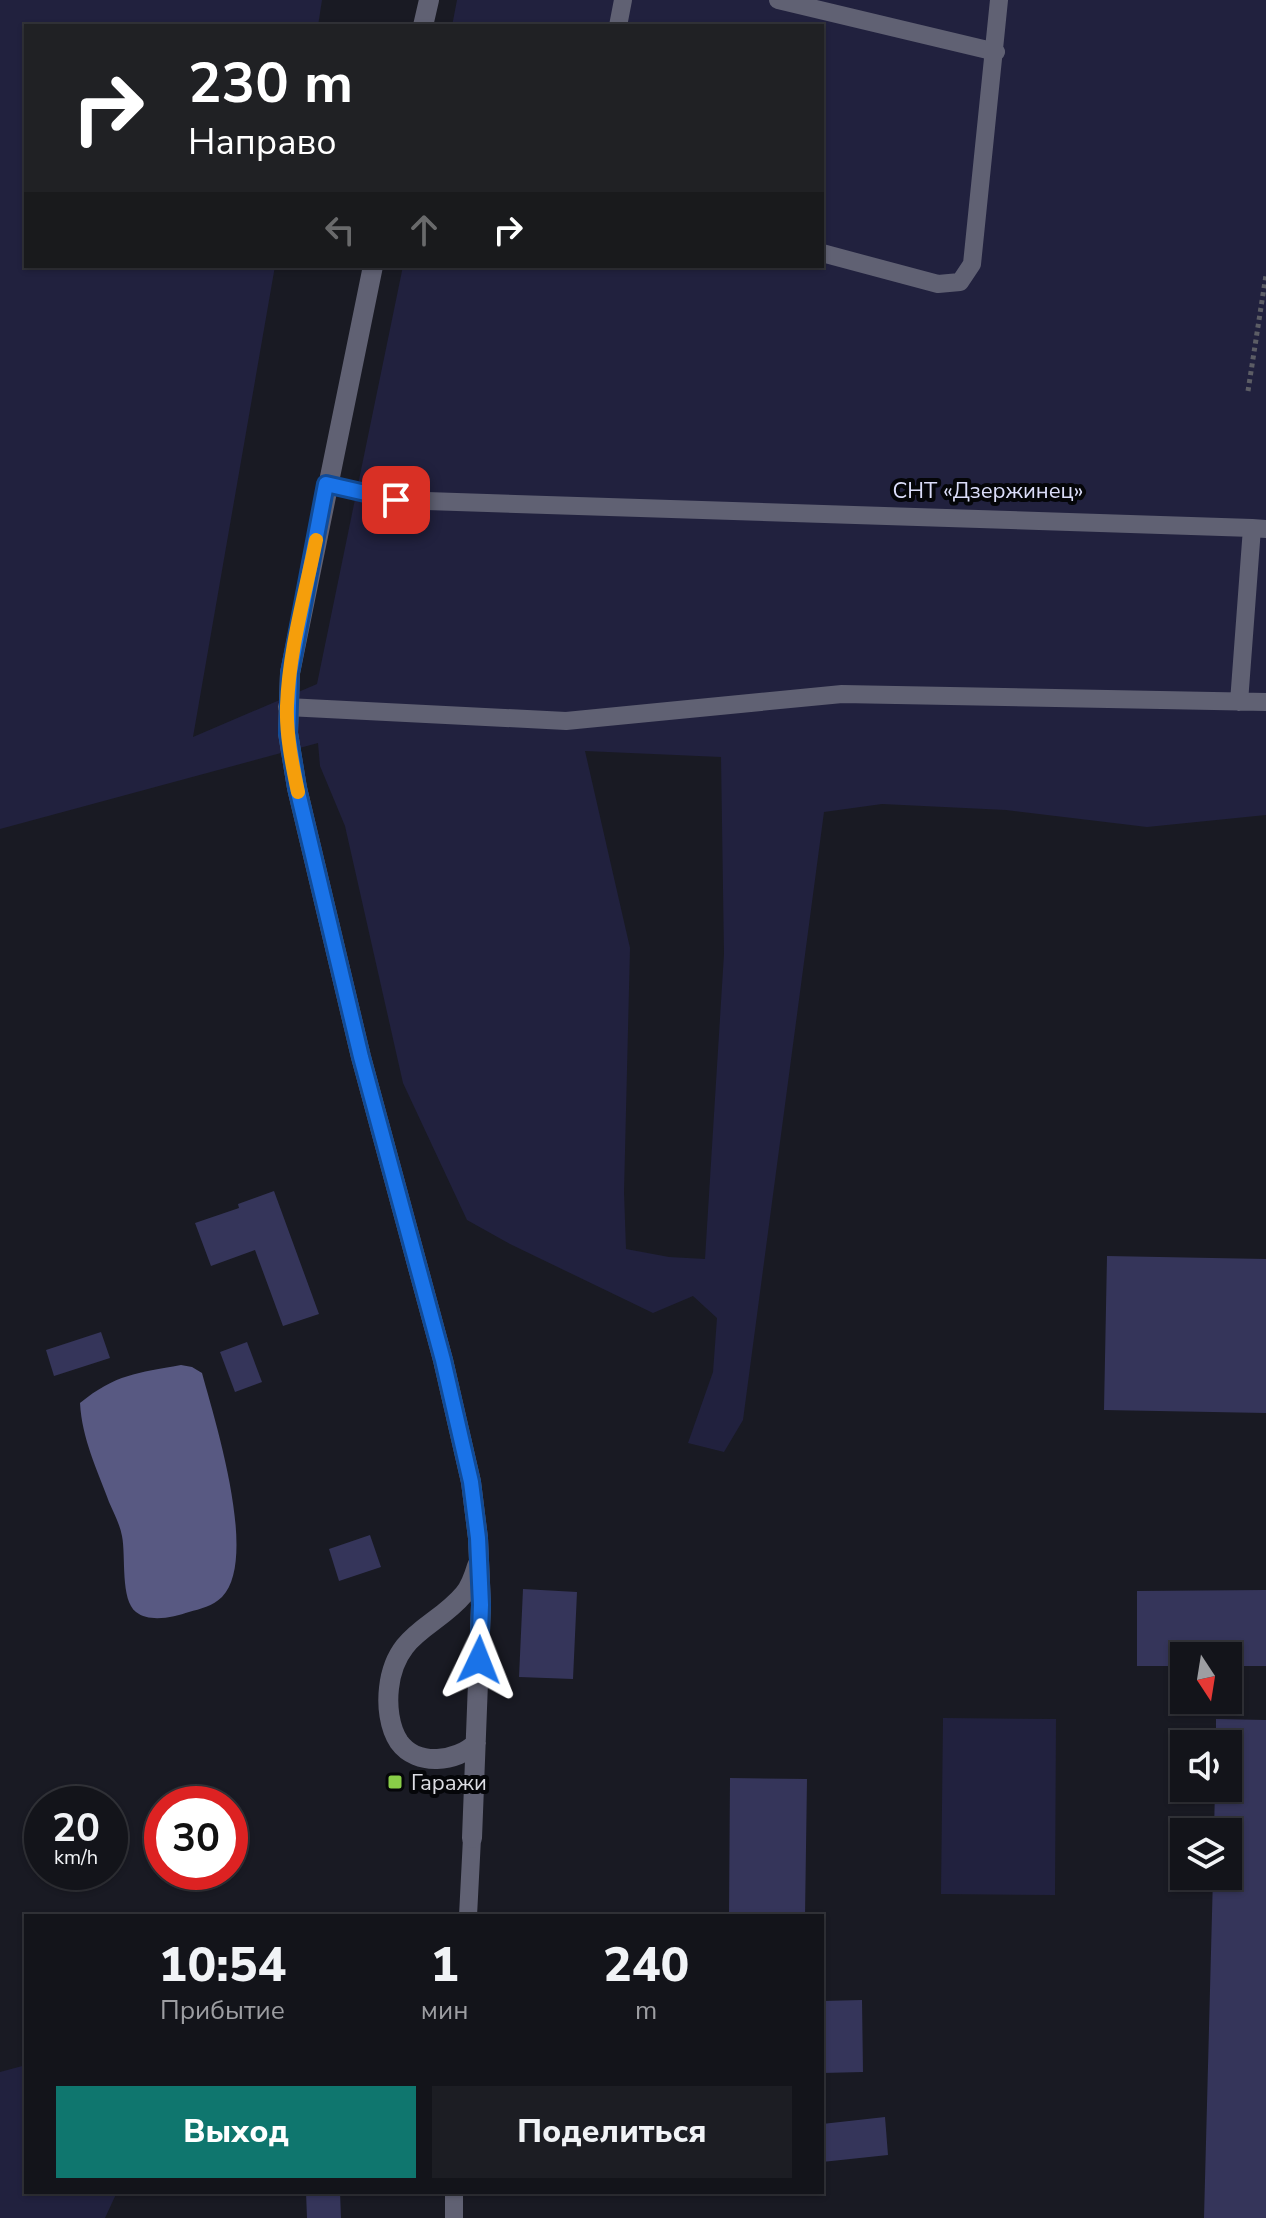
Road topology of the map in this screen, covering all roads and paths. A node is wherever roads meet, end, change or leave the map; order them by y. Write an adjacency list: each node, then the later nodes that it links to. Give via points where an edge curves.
1 (429, 0): 5 (street)
2 (623, 0): 6 (lane)
3 (778, 0): 7 (lane)
4 (999, 0): 7 (lane)
5 (423, 24)
6 (618, 24)
7 (996, 52): 8 (lane, via 972,264 960,282 938,284)
8 (824, 254)
9 (373, 268): 12 (street)
10 (1266, 275): 11 (path)
11 (1248, 391)
12 (326, 484): 13 (lane, via 396,500); 16 (street)
13 (1259, 529): 14 (lane)
14 (1239, 702): 15 (lane); 16 (lane, via 842,694 566,721)
15 (1266, 702)
16 (287, 707): 17 (street, via 297,788 471,1482)
17 (479, 1562): 18 (street); 18 (street, via 462,1597 405,1645 389,1696 392,1728 401,1745 415,1754 450,1759)
18 (476, 1743): 19 (street)
19 (472, 1838): 20 (lane)
20 (468, 1914)
21 (454, 2194): 22 (lane)
22 (454, 2218)

